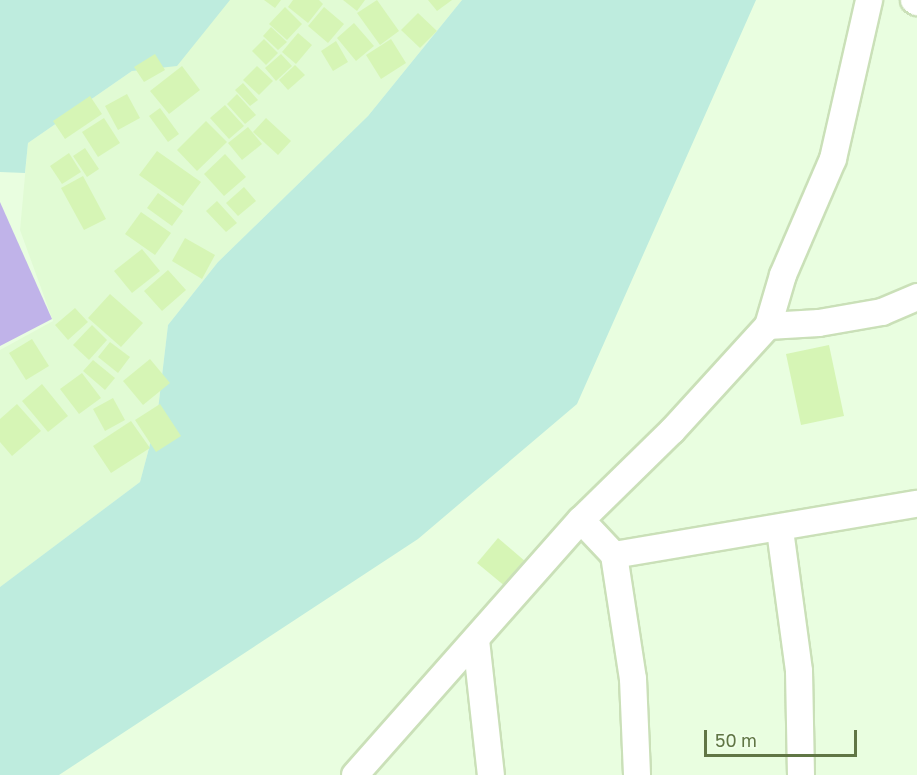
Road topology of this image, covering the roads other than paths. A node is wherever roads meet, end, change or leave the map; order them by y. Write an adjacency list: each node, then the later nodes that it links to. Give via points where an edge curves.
1 (869, 0): 3 (street, via 833,159 783,275)
2 (917, 297): 3 (street, via 882,312)
3 (768, 326): 5 (street, via 672,431)
4 (917, 504): 6 (street)
5 (581, 520): 7 (street); 8 (street)
6 (780, 530): 7 (street); 12 (street, via 799,671)
7 (615, 555): 11 (street, via 633,678)
8 (476, 640): 9 (street); 10 (street)
9 (355, 775)
10 (491, 775)
11 (637, 775)
12 (801, 775)

